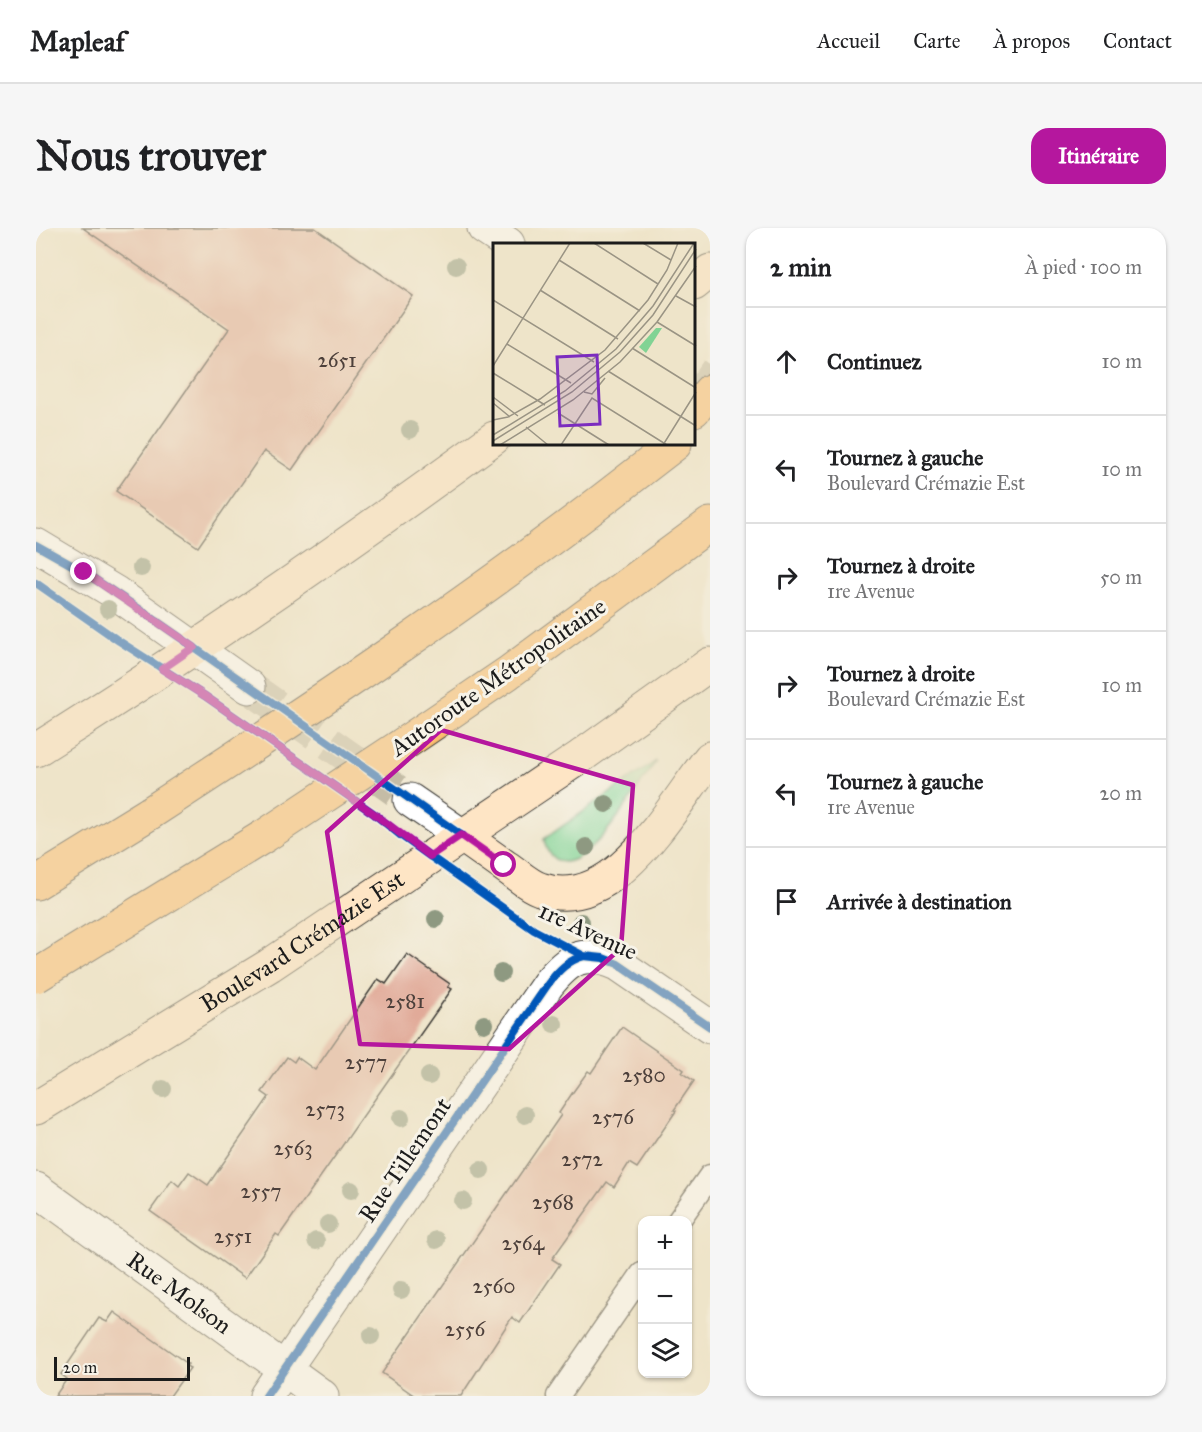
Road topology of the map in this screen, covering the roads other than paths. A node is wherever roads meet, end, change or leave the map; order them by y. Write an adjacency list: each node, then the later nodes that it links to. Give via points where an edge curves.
1 (484, 228): 2 (street)
2 (506, 243)
3 (710, 271): 4 (main road)
4 (695, 282)
5 (710, 391): 6 (highway)
6 (695, 408)
7 (710, 416): 8 (highway)
8 (695, 427)
9 (493, 439): 15 (main road, via 345,546)
10 (662, 446): 12 (highway)
11 (672, 446): 12 (highway)
12 (640, 471): 22 (highway, bridge, via 510,570 375,665)
13 (710, 524): 24 (highway, Autoroute Métropolitaine, bridge, via 508,673 340,787)
14 (36, 545): 15 (street, via 84,572)
15 (194, 647): 17 (street); 18 (main road)
16 (710, 664): 21 (main road, Boulevard Crémazie Est, via 580,757)
17 (249, 687)
18 (36, 750)
19 (710, 758): 21 (main road, via 638,852 587,890 564,894 539,889)
20 (410, 800): 21 (street)
21 (461, 835): 26 (main road, Boulevard Crémazie Est, via 270,965)
22 (36, 883)
23 (584, 956): 25 (street, 1re Avenue, via 618,964); 31 (street, Rue Tillemont, via 573,959 548,984)
24 (36, 976)
25 (710, 1027)
26 (36, 1108)
27 (710, 1176): 29 (lane)
28 (36, 1189): 31 (street, Rue Molson)
29 (682, 1216)
30 (638, 1280): 34 (lane)
31 (285, 1370): 32 (street, Rue Tillemont); 33 (street, Rue Molson)
32 (266, 1396)
33 (322, 1396)
34 (558, 1396)

